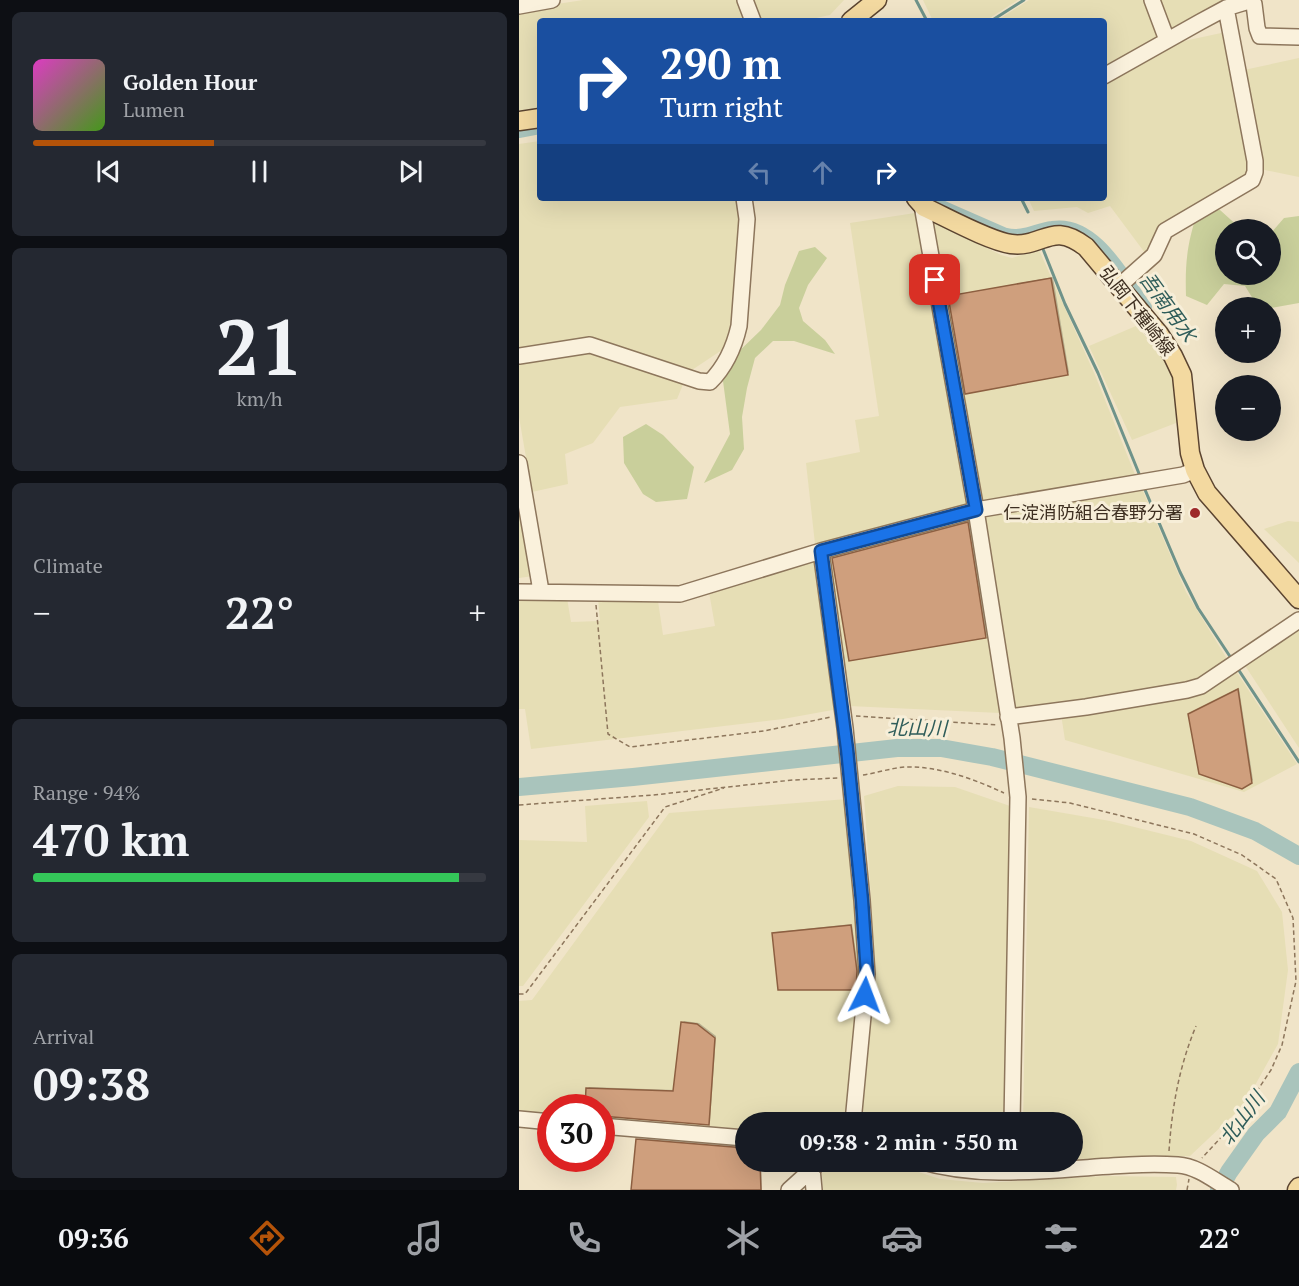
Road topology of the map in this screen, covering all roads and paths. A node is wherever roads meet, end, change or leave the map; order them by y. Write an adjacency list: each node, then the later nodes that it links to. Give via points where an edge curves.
1 (552, 0): 5 (street)
2 (745, 0): 7 (street)
3 (877, 0): 8 (main road)
4 (1152, 0): 10 (street)
5 (519, 6)
6 (1226, 8): 9 (street, via 1249,1 1254,4 1260,36); 10 (street); 16 (street, via 1255,172 1252,180 1165,231 1154,255)
7 (752, 18)
8 (855, 18)
9 (1299, 37)
10 (1167, 40): 11 (street)
11 (1107, 74)
12 (537, 118): 13 (main road)
13 (519, 121)
14 (744, 201): 17 (street, via 747,219 736,343 710,382 590,345)
15 (919, 201): 16 (main road, 弘岡下種崎線, via 1006,243 1024,244 1051,234 1075,239); 20 (street)
16 (1124, 282): 19 (main road, 弘岡下種崎線, via 1182,375)
17 (519, 356)
18 (519, 463): 22 (street)
19 (1195, 470): 20 (street); 25 (main road, 弘岡下種崎線, via 1207,493)
20 (976, 510): 21 (street); 28 (street)
21 (821, 551): 24 (street, via 679,594); 27 (street)
22 (541, 591): 23 (street); 24 (street)
23 (519, 592)
24 (595, 592): 27 (path, via 608,734 630,747)
25 (1299, 598)
26 (1299, 620): 28 (street, via 1201,686)
27 (844, 722): 28 (path); 29 (street)
28 (1010, 727): 31 (street)
29 (849, 774): 30 (path); 31 (path, via 904,767 930,769 988,784); 35 (street, via 867,974)
30 (728, 787): 32 (path); 33 (path, via 665,807 525,994)
31 (1019, 797): 36 (street); 43 (path, via 1069,803 1194,834 1242,855 1276,879 1293,918 1296,981 1282,1045 1271,1070 1239,1118)
32 (519, 805)
33 (519, 994)
34 (1196, 1026): 41 (path, via 1177,1078)
35 (854, 1112)
36 (1013, 1112)
37 (519, 1119): 38 (street)
38 (537, 1121)
39 (615, 1127): 40 (street)
40 (735, 1137)
41 (1168, 1164): 42 (street); 43 (street)
42 (1083, 1165)
43 (1195, 1170): 48 (street)
44 (808, 1172): 46 (street)
45 (815, 1172): 47 (street)
46 (789, 1190)
47 (814, 1190)
48 (1231, 1190)

